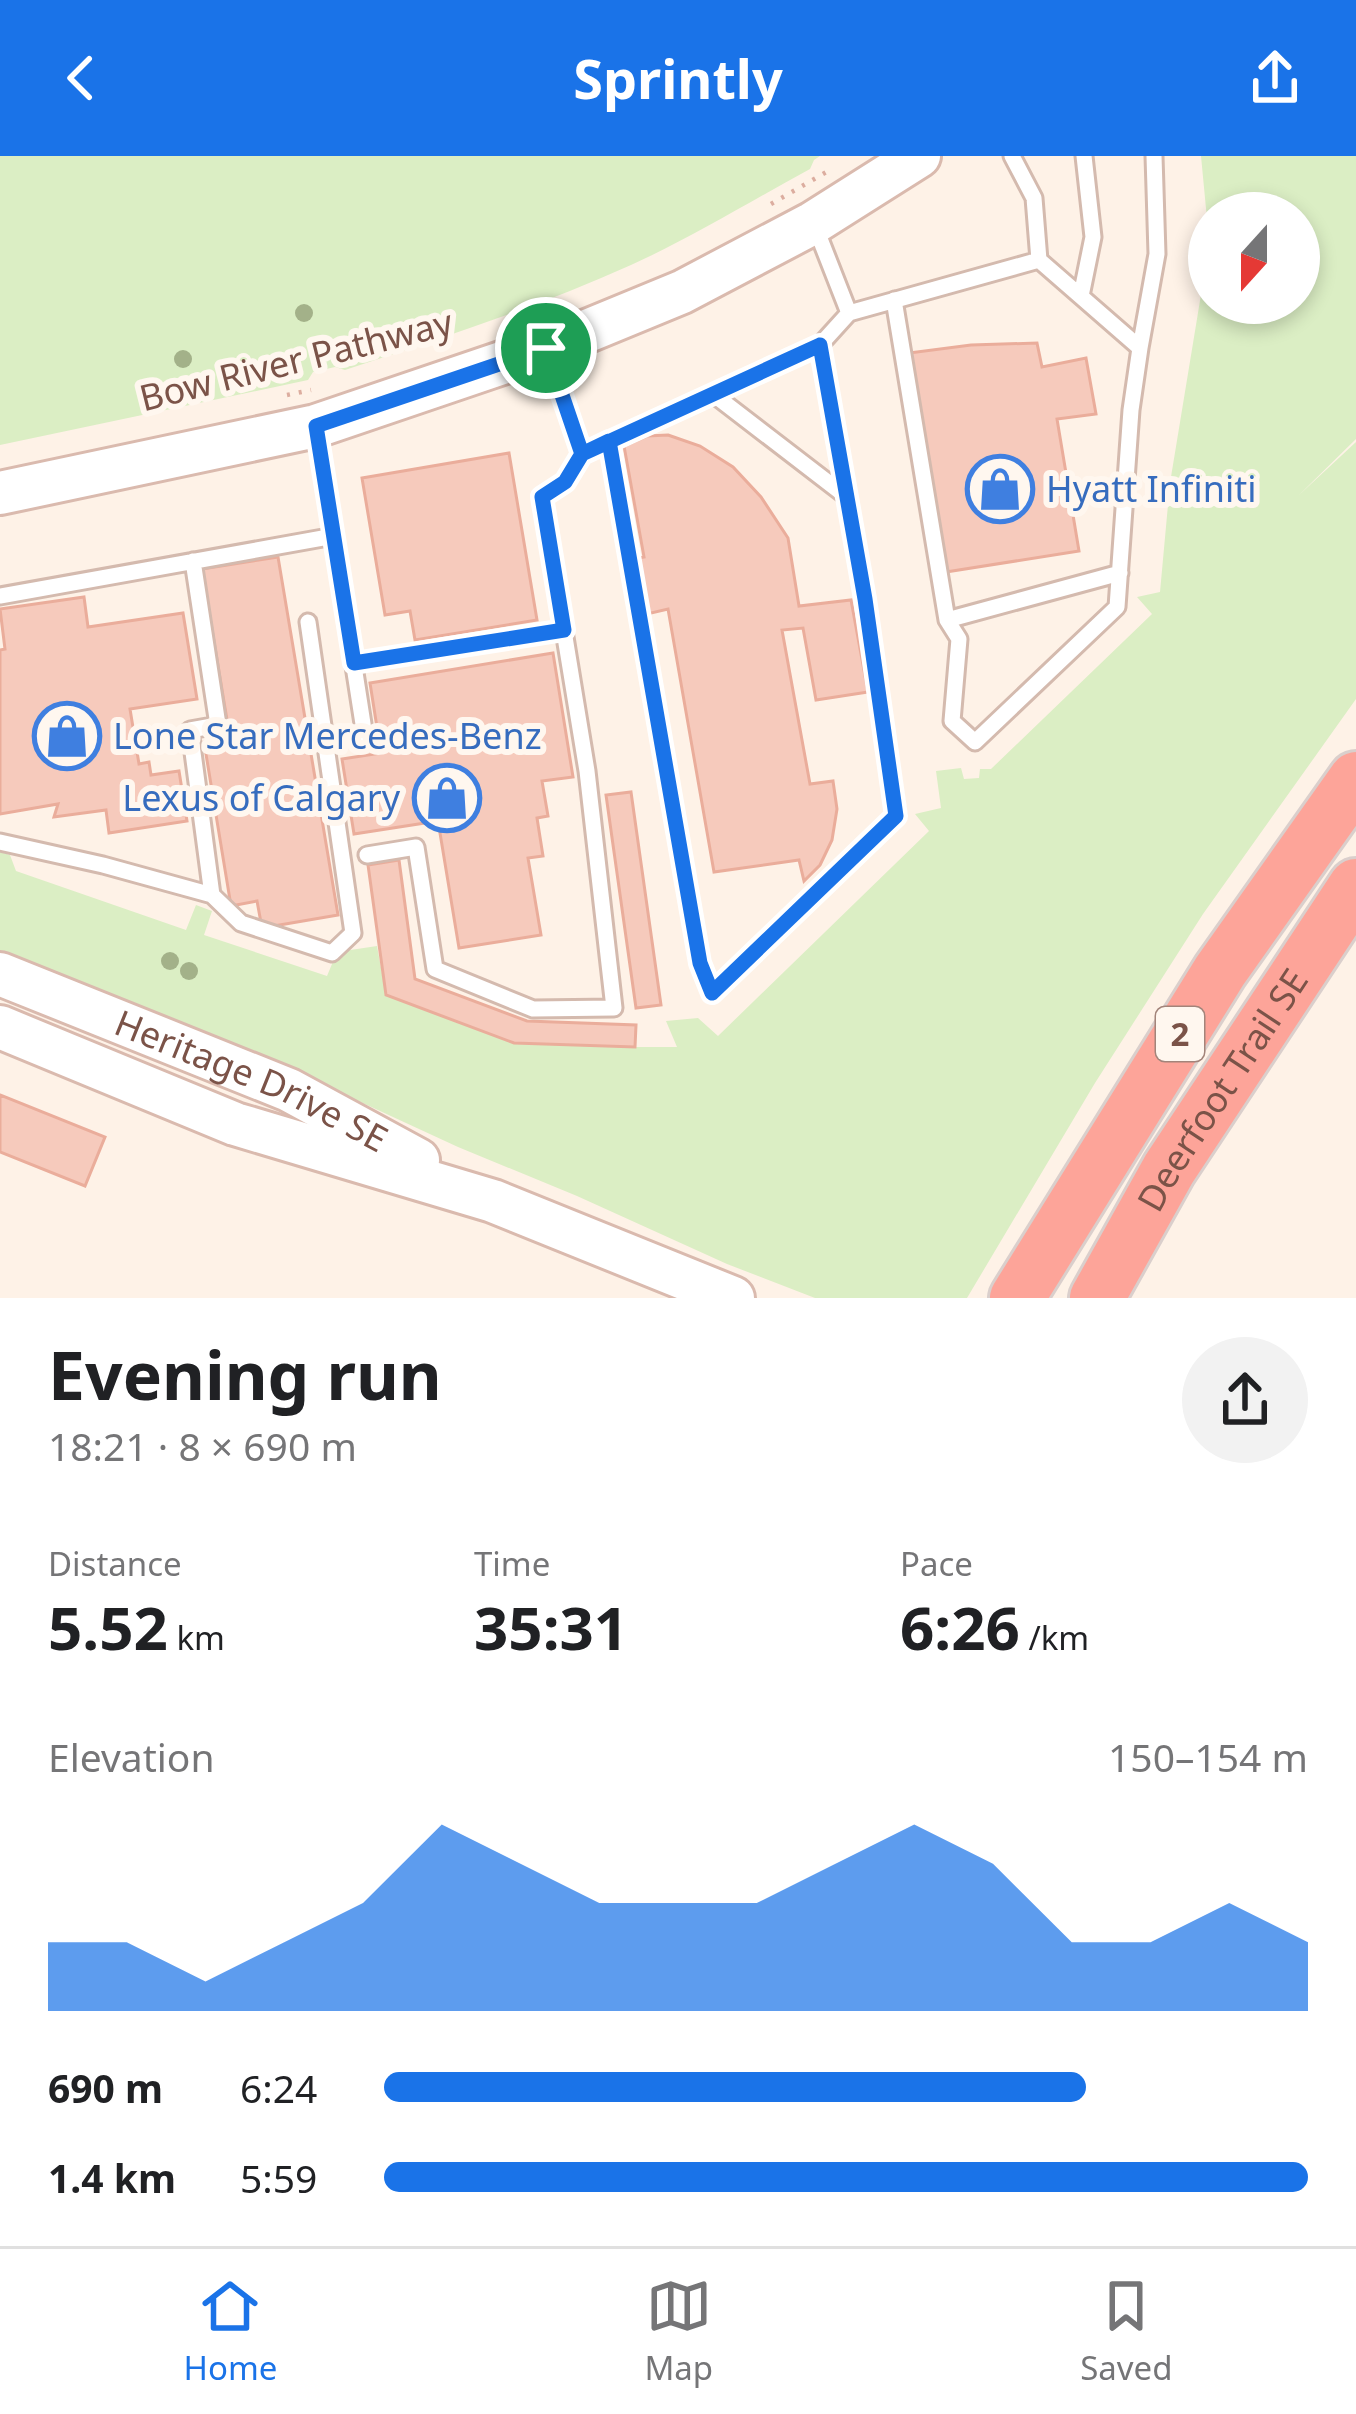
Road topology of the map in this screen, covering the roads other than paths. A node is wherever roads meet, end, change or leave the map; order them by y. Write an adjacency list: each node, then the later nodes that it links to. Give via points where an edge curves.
1 (919, 156): 5 (main road)
2 (1012, 156): 6 (lane, via 1034,198)
3 (1084, 156): 7 (lane, via 1093,237)
4 (1154, 156): 12 (lane, via 1157,254)
5 (813, 223): 9 (lane); 11 (main road, via 682,292)
6 (1039, 260): 7 (lane); 8 (lane)
7 (1081, 296): 12 (lane)
8 (894, 300): 9 (lane); 23 (lane)
9 (849, 313): 10 (lane)
10 (820, 345): 13 (lane); 18 (lane)
11 (546, 348): 14 (main road); 16 (lane)
12 (1140, 348): 21 (lane)
13 (712, 394): 15 (lane); 18 (lane)
14 (320, 406): 17 (main road); 19 (lane)
15 (609, 441): 16 (lane); 18 (lane, via 700,963 712,993 896,816)
16 (582, 454): 25 (lane, via 565,482 542,497)
17 (0, 493)
18 (847, 497)
19 (334, 536): 20 (lane); 26 (lane)
20 (193, 562): 22 (lane); 32 (lane, via 218,724 190,730)
21 (1120, 573): 23 (lane); 23 (lane, via 1117,608 975,742 952,721 959,639)
22 (0, 596)
23 (947, 620)
24 (308, 622): 32 (lane, via 353,933 332,953 241,923)
25 (564, 630): 26 (lane); 30 (lane, via 614,1008 532,1009 435,969 416,848)
26 (354, 663): 27 (lane)
27 (367, 743)
28 (1356, 779): 37 (highway, Deerfoot Trail SE / 2, via 1220,971)
29 (0, 842): 32 (lane)
30 (367, 855)
31 (1356, 886): 38 (highway, Deerfoot Trail SE / 2, via 1169,1169)
32 (212, 895)
33 (0, 974): 35 (main road, Heritage Drive SE, via 290,1090)
34 (0, 1027): 35 (main road, Heritage Drive SE, via 235,1124)
35 (493, 1201): 36 (main road, Heritage Drive SE)
36 (733, 1298)
37 (1016, 1298)
38 (1097, 1298)

